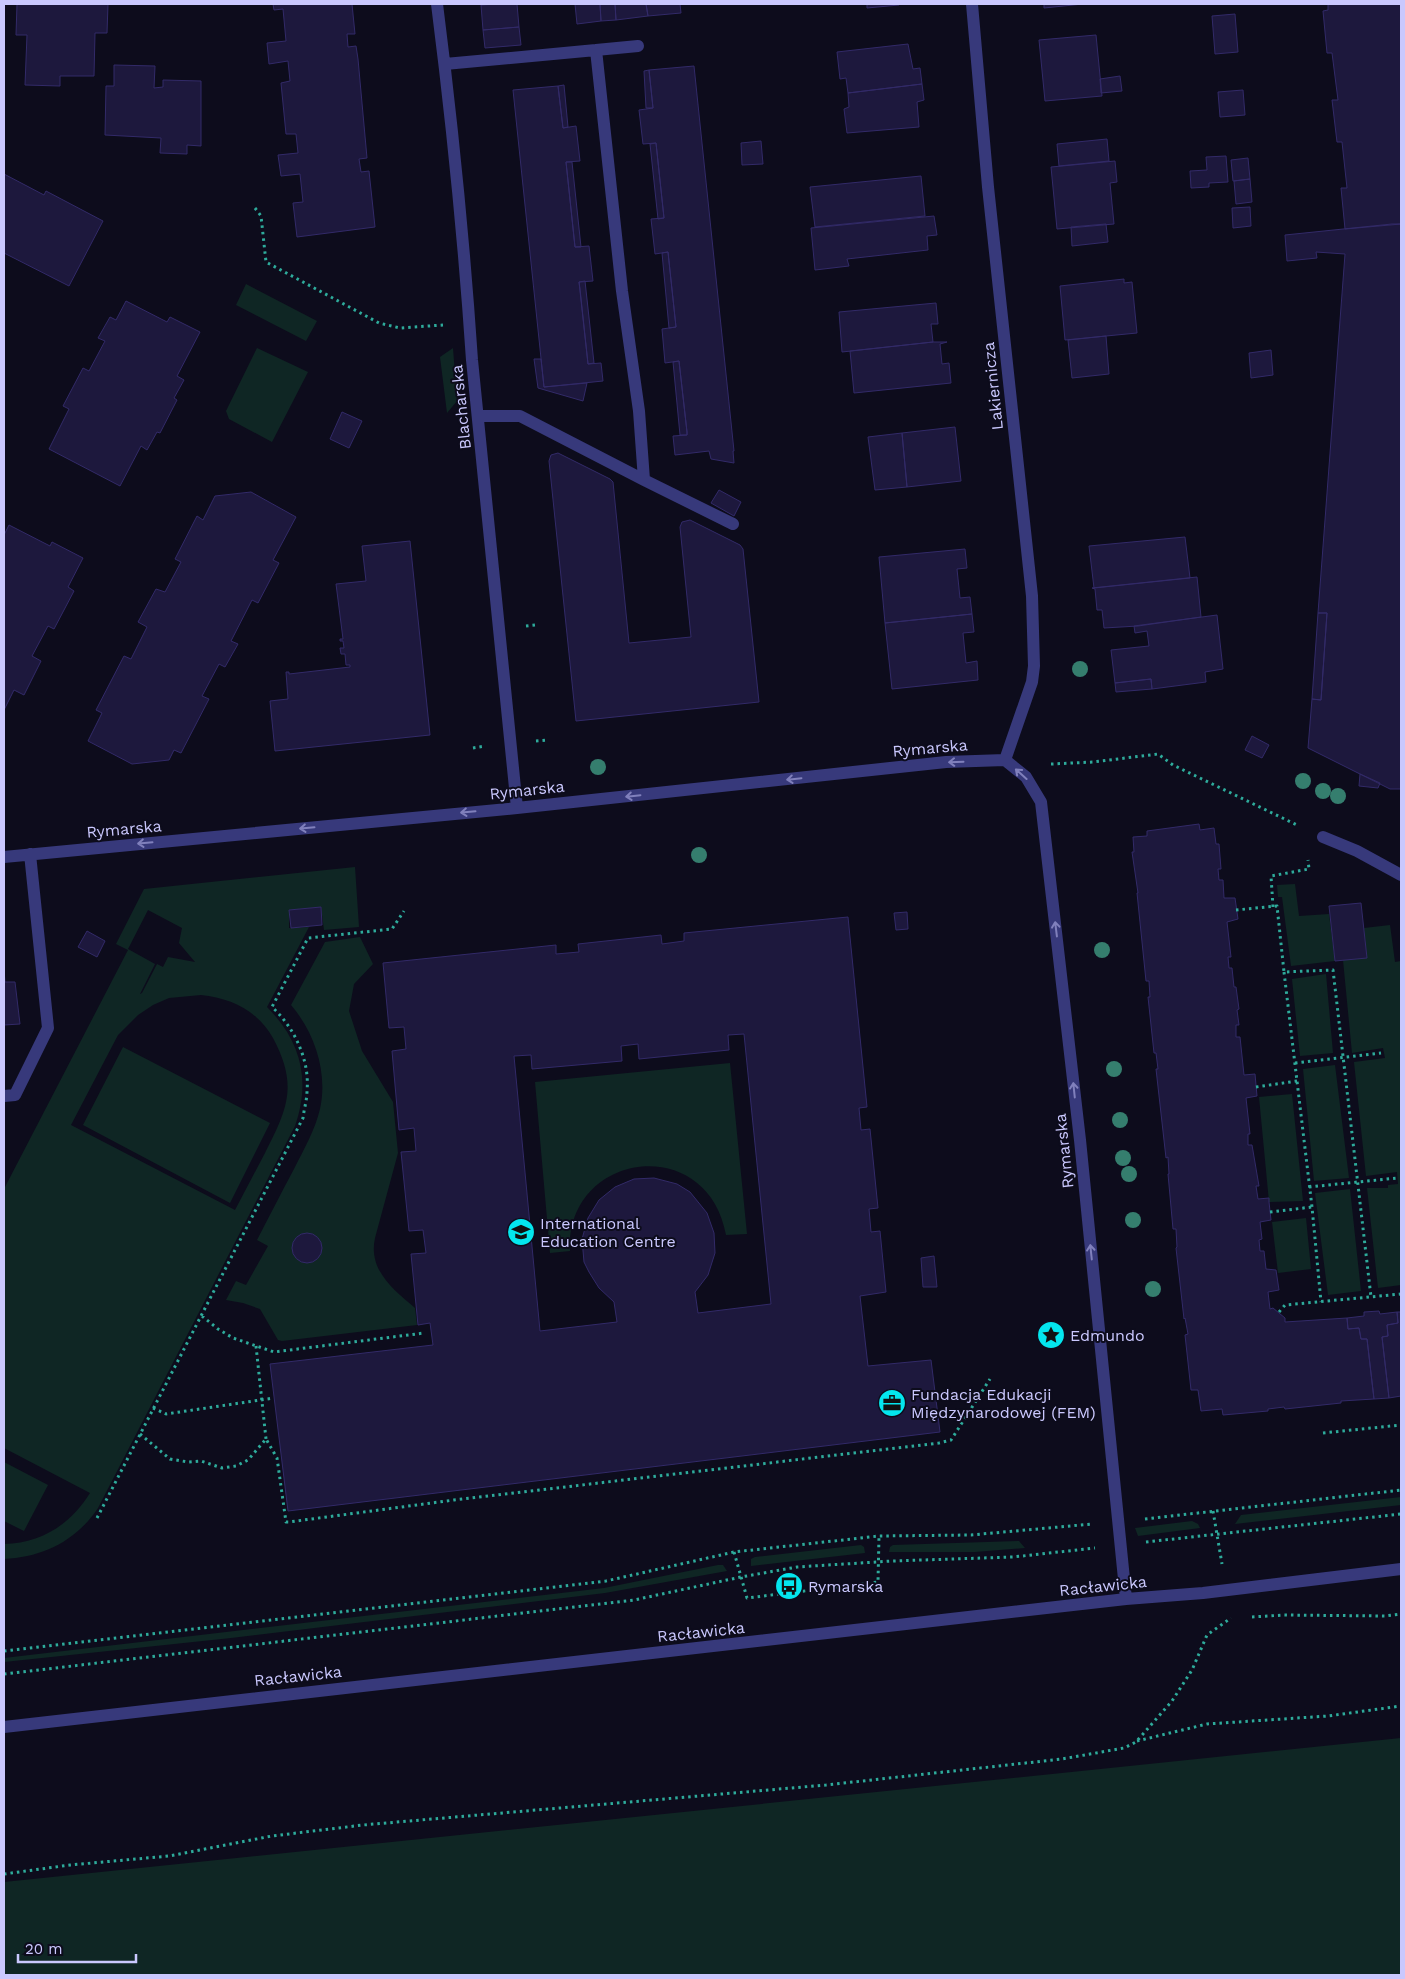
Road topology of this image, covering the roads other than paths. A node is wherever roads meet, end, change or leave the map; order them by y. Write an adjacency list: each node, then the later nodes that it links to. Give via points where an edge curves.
1 (437, 4): 5 (street, Blacharska)
2 (972, 4): 9 (street, Lakiernicza, via 988,187 1032,596 1032,682)
3 (638, 46): 4 (street)
4 (596, 50): 5 (street); 7 (street, via 621,282 639,411)
5 (445, 64): 6 (street, Blacharska)
6 (478, 416): 7 (street, via 520,416); 10 (street, Blacharska)
7 (644, 480): 8 (street)
8 (733, 524)
9 (1004, 760): 10 (street, Rymarska, one-way to 10, via 946,762); 17 (street, Rymarska, one-way to 9, via 1041,802 1026,777)
10 (517, 808): 12 (street, Rymarska, one-way to 12)
11 (1323, 837): 14 (street)
12 (30, 854): 13 (street, Rymarska); 15 (street, via 48,1028 15,1095)
13 (4, 857)
14 (1401, 875)
15 (4, 1096)
16 (1401, 1569): 17 (street, Racławicka)
17 (1126, 1599): 18 (street, Racławicka)
18 (4, 1727)

